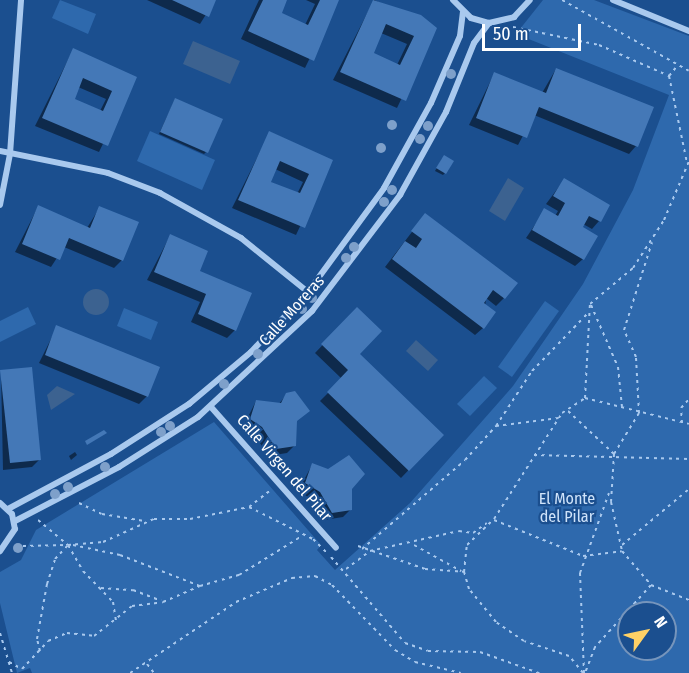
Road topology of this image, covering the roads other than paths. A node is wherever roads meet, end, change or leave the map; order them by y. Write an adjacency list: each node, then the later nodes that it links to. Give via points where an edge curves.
1 (21, 0): 9 (street)
2 (453, 0): 5 (street)
3 (530, 0): 6 (street, via 514,17)
4 (613, 0): 7 (street)
5 (463, 12): 6 (street); 11 (street, Calle Moreras, via 460,36 431,103 389,178)
6 (489, 23): 12 (street, Calle Moreras, via 400,195 362,249 312,312)
7 (689, 31)
8 (0, 151): 9 (street)
9 (10, 153): 10 (street); 11 (street, via 108,173 160,193 241,238)
10 (0, 205)
11 (308, 292): 14 (street, Calle Moreras, via 251,352 189,404 111,454)
12 (211, 407): 15 (street, Calle Moreras, via 119,467); 16 (street, Calle Virgen del Pilar)
13 (0, 503): 14 (street)
14 (8, 509): 15 (street)
15 (15, 521): 17 (street, via 13,537)
16 (336, 548)
17 (0, 551)

